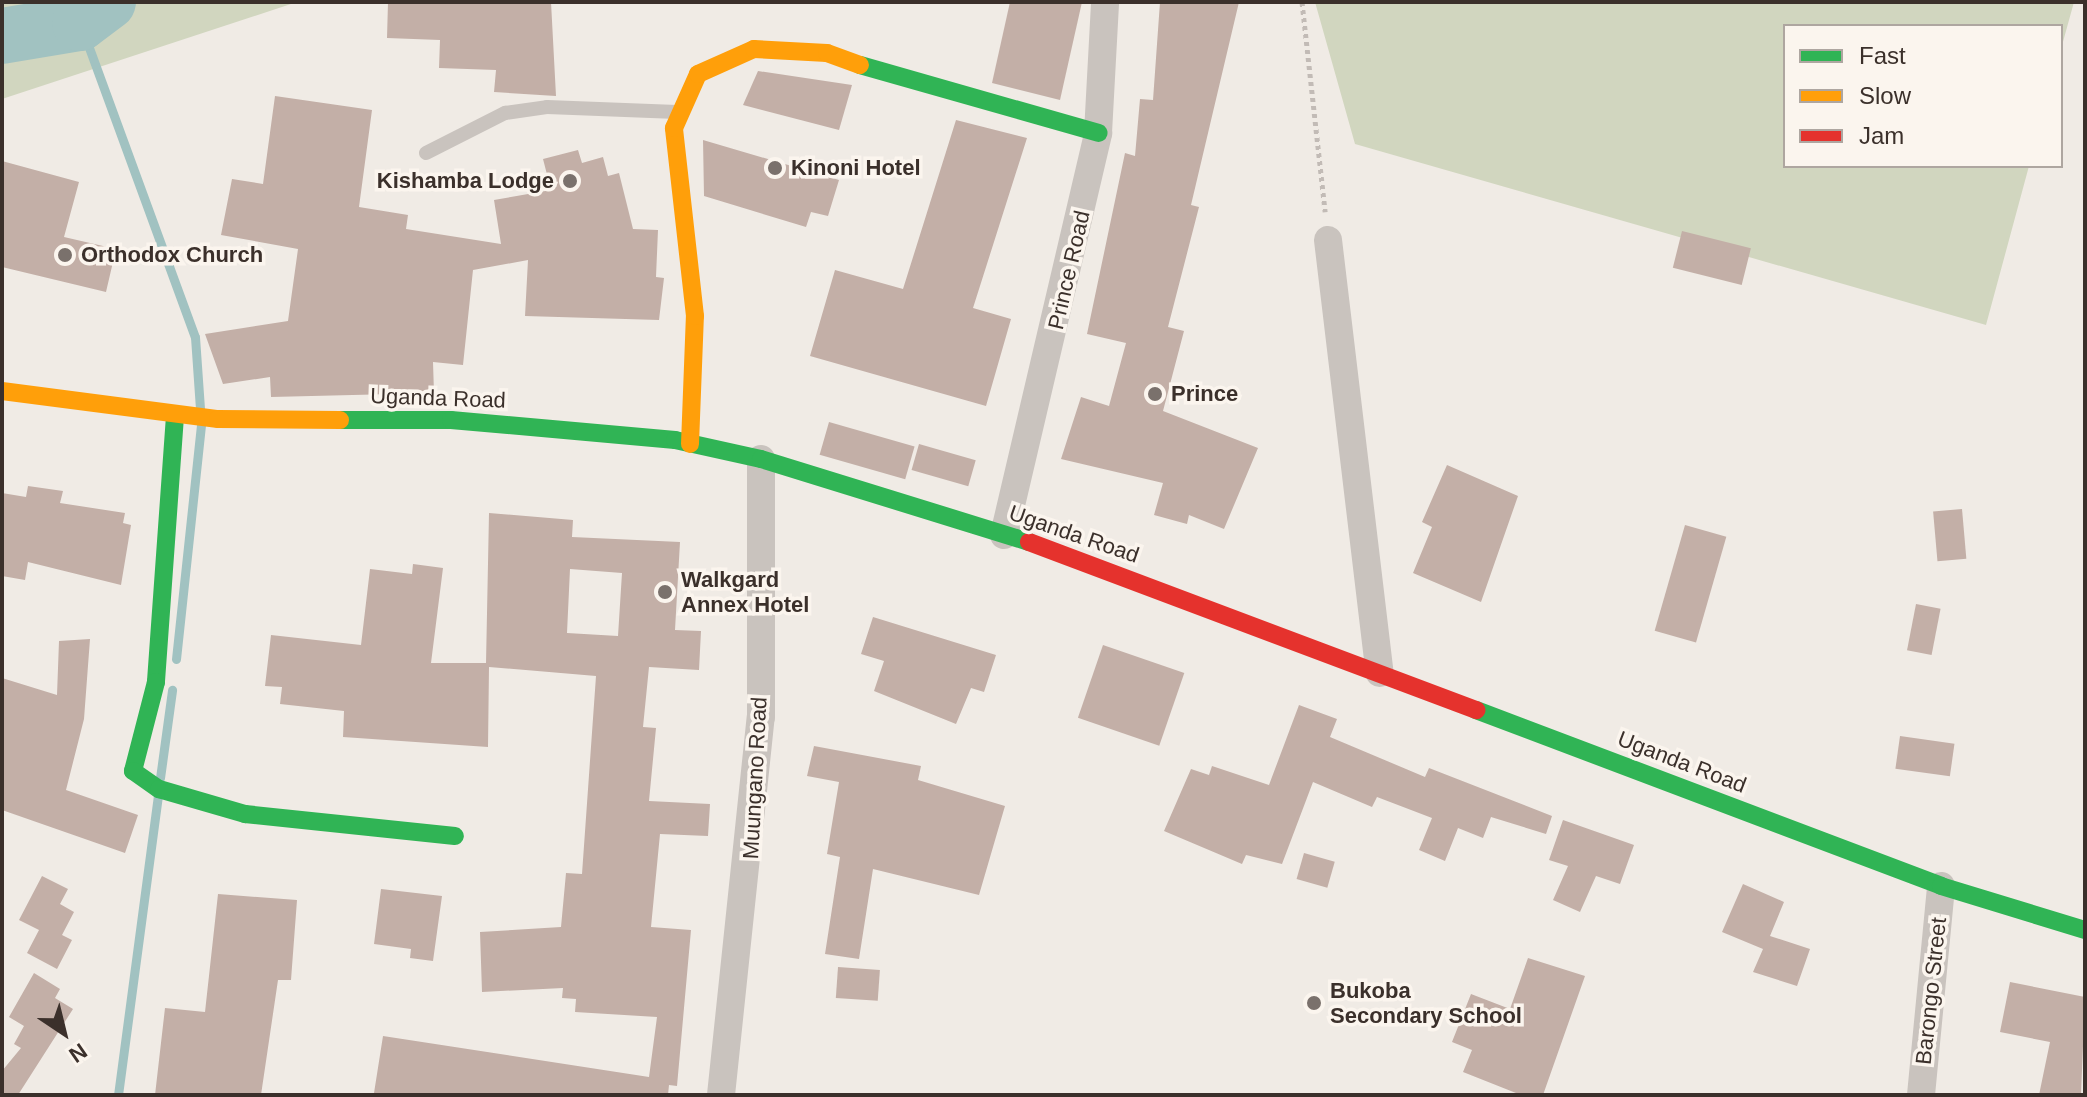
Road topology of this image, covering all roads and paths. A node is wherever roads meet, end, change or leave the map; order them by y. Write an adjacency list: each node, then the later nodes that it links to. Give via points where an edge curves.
1 (1105, 2): 4 (street, Prince Road)
2 (1302, 2): 6 (path)
3 (677, 112): 4 (main road, via 698,74 726,56 797,50); 5 (lane, via 547,107 505,113); 9 (main road, via 677,205 695,316)
4 (1098, 133): 11 (street, Prince Road)
5 (426, 153)
6 (1328, 240): 12 (street)
7 (2, 391): 8 (main road, Uganda Road)
8 (175, 416): 9 (main road, Uganda Road, via 451,420); 13 (main road, via 156,682 133,771 159,789 245,814)
9 (690, 444): 10 (main road, Uganda Road)
10 (761, 459): 11 (main road, Uganda Road); 16 (street, Muungano Road, via 761,717)
11 (1004, 535): 12 (main road, Uganda Road)
12 (1380, 673): 14 (main road, Uganda Road)
13 (455, 836)
14 (1941, 886): 15 (main road, Uganda Road); 17 (street, Barongo Street)
15 (2085, 930)
16 (721, 1095)
17 (1921, 1095)

